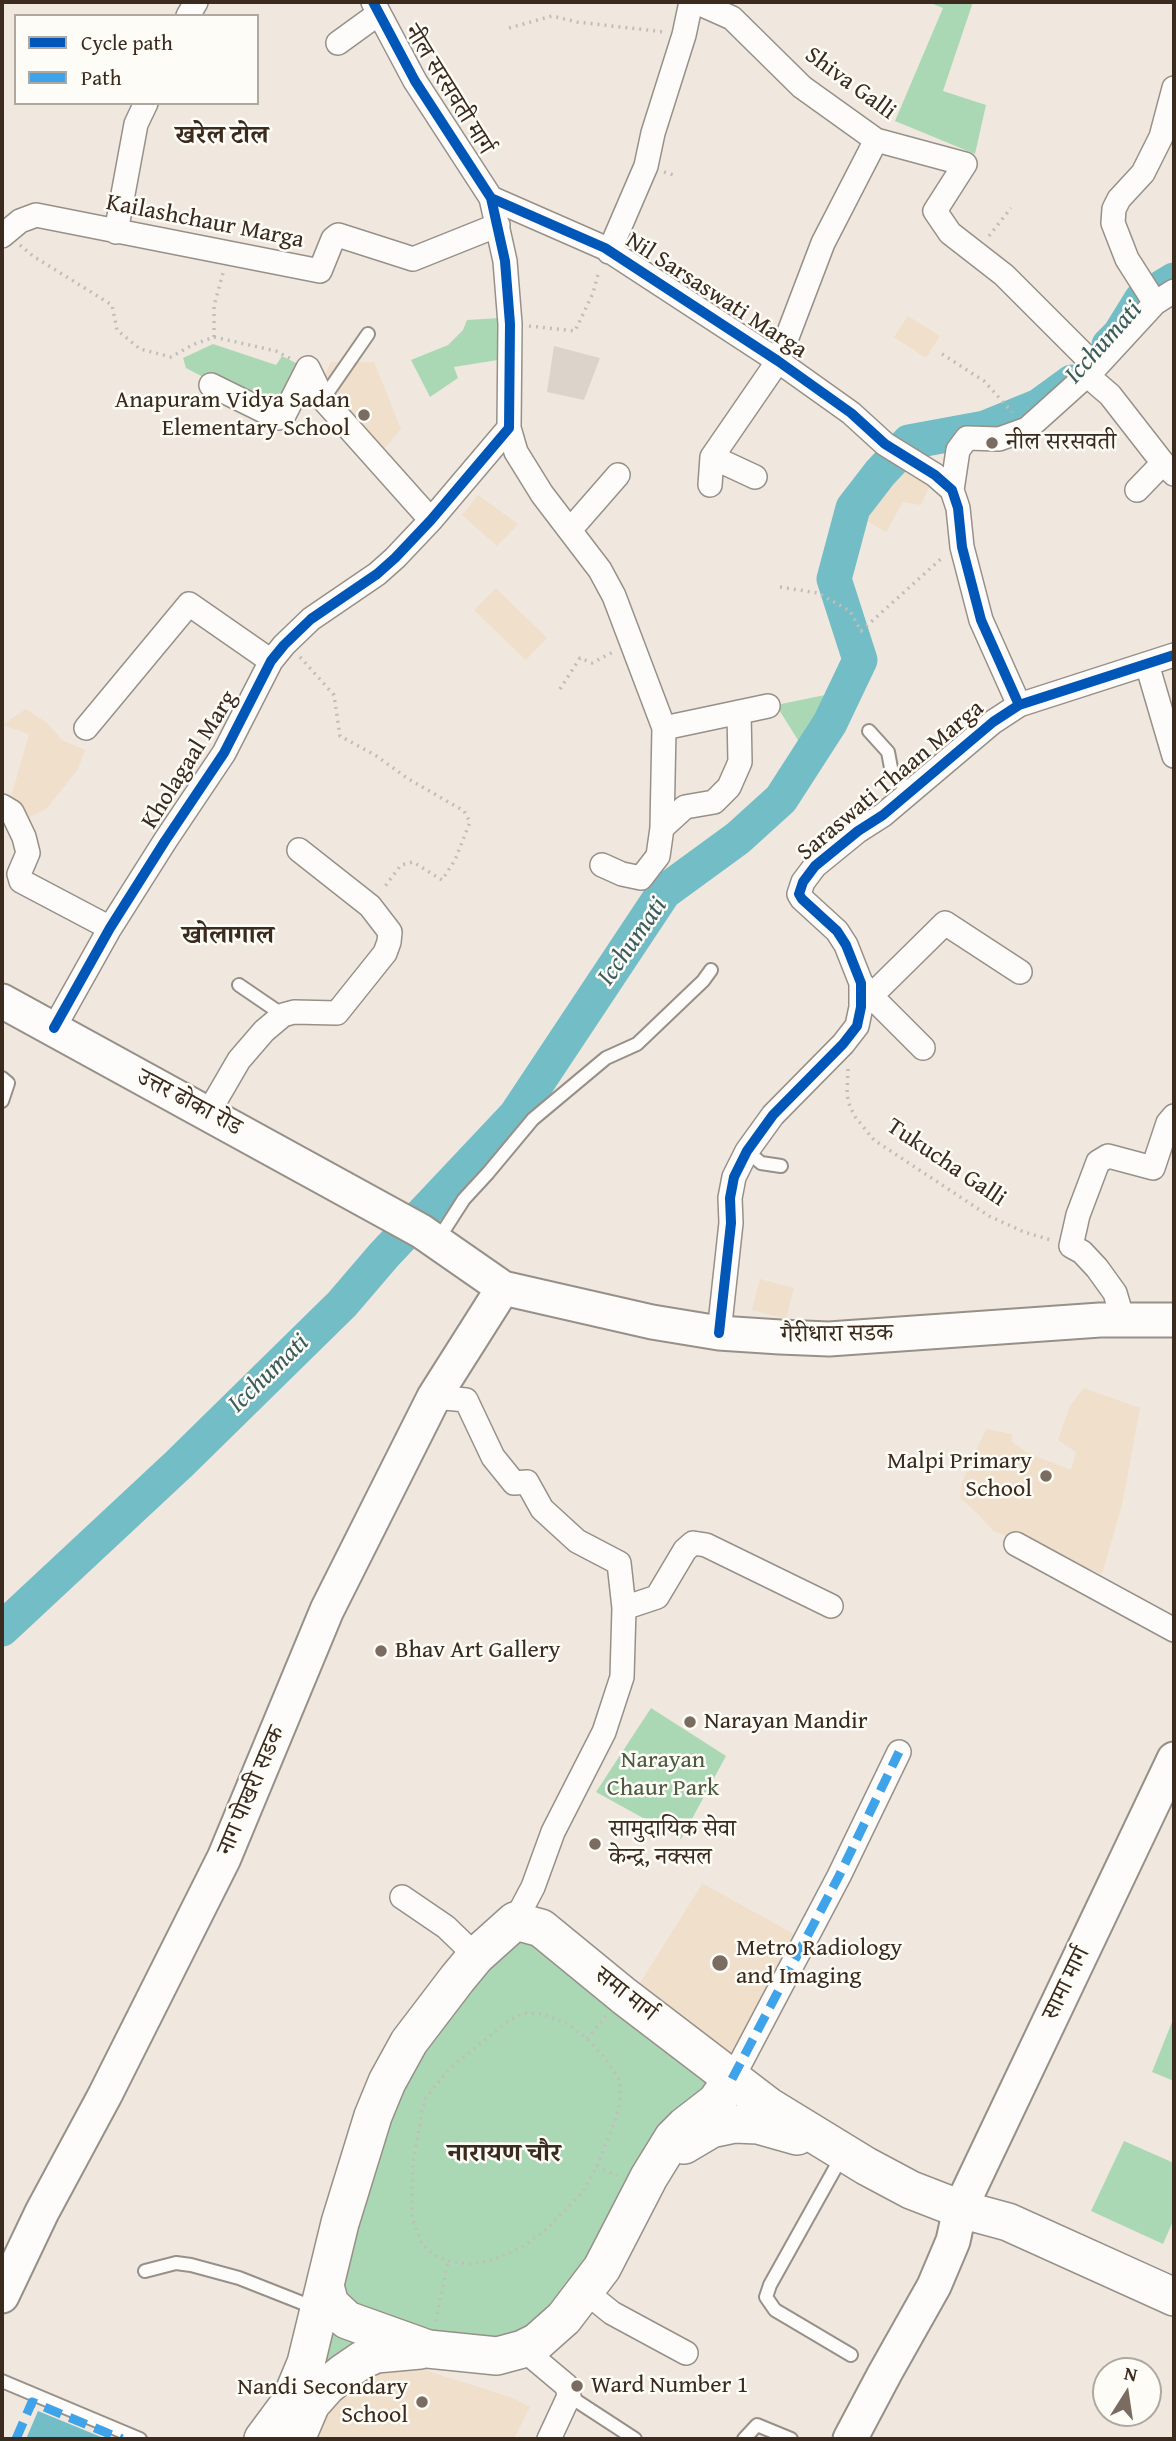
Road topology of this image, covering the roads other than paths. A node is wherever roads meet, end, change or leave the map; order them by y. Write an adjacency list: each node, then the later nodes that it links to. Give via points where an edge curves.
1 (691, 2): 12 (street, via 646,166)
2 (696, 2): 7 (street, Shiva Galli, via 732,18 802,87)
3 (375, 8): 4 (street); 8 (street, नील सरसवती मार्ग, via 415,81)
4 (338, 43)
5 (1174, 88): 13 (street, via 1161,136 1143,173 1114,209 1113,223 1127,259)
6 (145, 105): 10 (street, via 136,124)
7 (876, 140): 15 (street, via 823,243); 16 (street, Shiva Galli, via 965,164 935,211 950,233 1004,275)
8 (491, 198): 9 (street); 12 (street, Nil Sarsaswati Marga)
9 (498, 225): 10 (street, Kailashchaur Marga, via 413,259 338,235 320,271); 19 (street, via 510,324)
10 (116, 232): 11 (street, Kailashchaur Marga, via 36,215)
11 (4, 234)
12 (607, 250): 15 (street, Nil Sarsaswati Marga)
13 (1156, 294): 16 (street)
14 (368, 334): 18 (lane)
15 (778, 360): 20 (street); 25 (street, Nil Sarsaswati Marga)
16 (1092, 372): 21 (street, Shiva Galli); 25 (street, via 1027,429 999,439 967,438 958,450)
17 (211, 385): 18 (street, via 278,418 283,417 308,368)
18 (323, 400): 27 (street)
19 (509, 429): 27 (street, Kholagaal Marg); 28 (street, via 516,452)
20 (712, 457): 23 (street); 24 (street)
21 (1169, 468): 26 (street)
22 (618, 475): 28 (street)
23 (755, 477)
24 (710, 485)
25 (952, 490): 32 (street, via 981,620)
26 (1137, 490)
27 (431, 520): 29 (street, Kholagaal Marg, via 377,575 311,619)
28 (570, 530): 35 (street, via 614,596)
29 (278, 653): 36 (street, via 189,604); 44 (street, Kholagaal Marg, via 224,753)
30 (1174, 655): 31 (street, Saraswati Thaan Marga)
31 (1147, 664): 32 (street, Saraswati Thaan Marga); 38 (street)
32 (1019, 705): 39 (street, Saraswati Thaan Marga)
33 (768, 706): 34 (street)
34 (739, 712): 35 (street); 41 (street, via 740,762 729,788 714,802 685,807)
35 (664, 727): 41 (street)
36 (86, 728)
37 (869, 731): 39 (lane, via 888,752 892,773)
38 (1174, 756)
39 (910, 792): 48 (street, Saraswati Thaan Marga, via 815,866 799,894 807,907 837,932)
40 (2, 806): 44 (street, via 12,812 24,837 28,853 19,874 21,881)
41 (662, 828): 43 (street, via 658,856 641,878)
42 (299, 850): 50 (street, via 370,906 390,932 390,942 337,1013)
43 (602, 865)
44 (110, 928): 51 (street, Kholagaal Marg)
45 (710, 970): 59 (lane, via 637,1044 606,1058 533,1119)
46 (1020, 972): 48 (street, via 945,923)
47 (239, 985): 50 (lane)
48 (866, 990): 52 (street, Saraswati Thaan Marga); 57 (street, Saraswati Thaan Marga, via 856,1026 843,1044 773,1115)
49 (2, 1000): 51 (main road, उत्तर ढोका रोड)
50 (284, 1015): 55 (street, via 239,1060)
51 (54, 1028): 55 (main road, उत्तर ढोका रोड)
52 (923, 1048)
53 (2, 1078): 54 (lane, via 8,1083)
54 (2, 1101)
55 (210, 1114): 59 (main road, उत्तर ढोका रोड)
56 (1174, 1116): 61 (street, via 1167,1123 1153,1168 1108,1156 1098,1162 1078,1215 1071,1246 1097,1268 1115,1293)
57 (747, 1151): 58 (lane, via 761,1163); 63 (street, Saraswati Thaan Marga, via 730,1198)
58 (781, 1166)
59 (429, 1236): 60 (main road, उत्तर ढोका रोड)
60 (503, 1288): 63 (main road, गैरीधारा सडक, via 628,1318); 64 (main road, नाग पोखरी सडक)
61 (1123, 1320): 62 (main road, गैरीधारा सडक); 63 (main road, गैरीधारा सडक, via 829,1339)
62 (1174, 1320)
63 (719, 1333)
64 (434, 1397): 67 (street, via 466,1400 493,1457 513,1483 527,1482 542,1509 577,1541 619,1563); 80 (main road, नाग पोखरी सडक, via 327,1610 225,1858)
65 (1016, 1544): 68 (street)
66 (831, 1606): 67 (street, via 706,1545 693,1543 657,1597)
67 (624, 1608): 72 (street, via 622,1677 604,1732 553,1832)
68 (1174, 1630)
69 (899, 1752): 74 (street)
70 (1174, 1759): 77 (main road, सामा मार्ग)
71 (402, 1897): 73 (street, via 446,1927)
72 (515, 1921): 73 (main road); 74 (main road, समा मार्ग, via 541,1928)
73 (476, 1956): 81 (main road, via 409,2042 387,2082 340,2223)
74 (732, 2079): 75 (main road); 76 (main road, via 716,2102 685,2126)
75 (854, 2161): 76 (main road, via 781,2130 735,2124 696,2137); 77 (main road); 86 (lane, via 766,2298 775,2310)
76 (637, 2178): 79 (main road, via 602,2268)
77 (960, 2208): 82 (main road, via 1008,2222); 90 (main road, सामा मार्ग, via 953,2241 934,2286)
78 (145, 2271): 81 (lane, via 176,2263 191,2265)
79 (586, 2292): 84 (main road, via 564,2318); 85 (street, via 612,2313)
80 (2, 2296)
81 (321, 2298): 83 (main road, via 347,2320); 89 (main road, via 306,2363 289,2404)
82 (1174, 2298)
83 (431, 2340): 84 (main road, via 485,2357); 89 (main road, via 362,2360 327,2386)
84 (523, 2349): 88 (street, via 567,2386)
85 (686, 2353)
86 (851, 2356)
87 (2, 2381): 91 (lane)
88 (569, 2396): 92 (street); 93 (lane)
89 (286, 2429)
90 (854, 2438)
91 (140, 2439)
92 (549, 2439)
93 (635, 2439)
94 (744, 2439): 95 (lane, via 757,2425)
95 (791, 2439)

